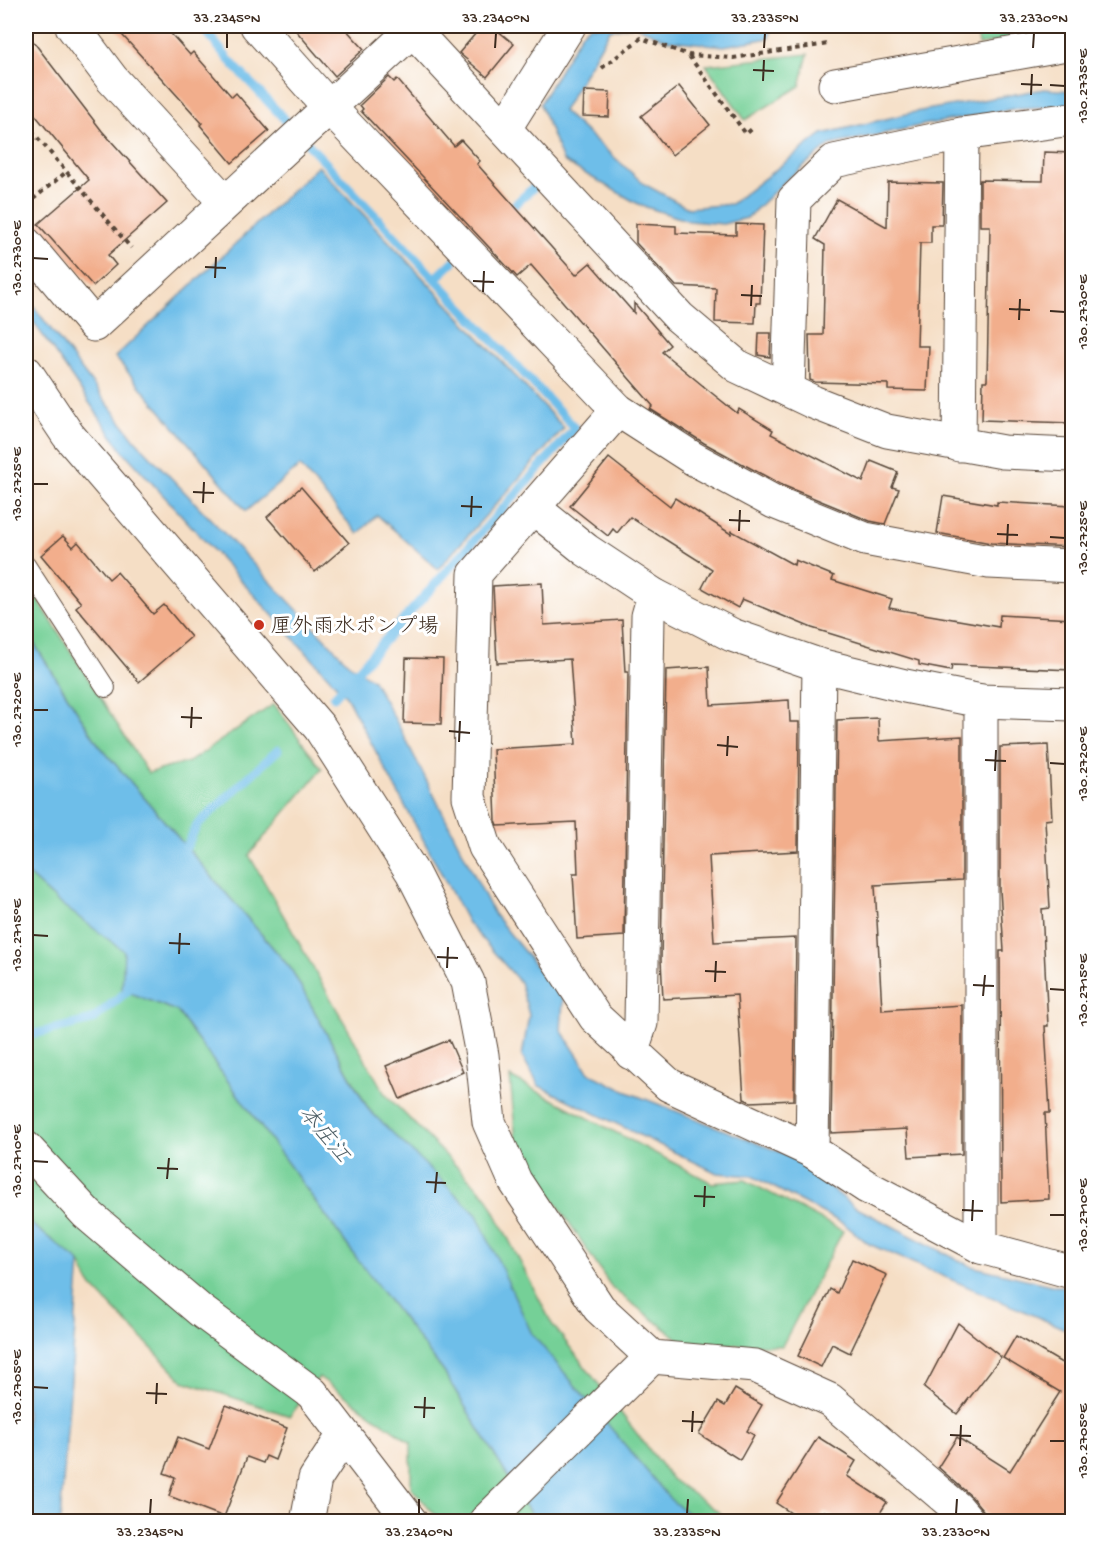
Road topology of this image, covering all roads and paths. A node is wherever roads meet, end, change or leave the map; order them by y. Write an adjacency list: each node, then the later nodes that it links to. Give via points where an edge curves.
1 (72, 26): 17 (street, via 112,79)
2 (257, 26): 12 (street)
3 (569, 26): 14 (street)
4 (413, 27): 12 (street); 14 (street)
5 (1072, 43): 9 (street)
6 (828, 44): 7 (path, via 733,58)
7 (689, 55): 8 (path, via 641,38); 13 (path, via 746,134)
8 (602, 68)
9 (836, 85)
10 (1072, 119): 15 (street)
11 (26, 124): 16 (path)
12 (307, 126): 17 (street); 23 (street)
13 (754, 127)
14 (505, 128): 22 (street, via 679,317 737,366)
15 (962, 134): 22 (street, via 834,161 794,200); 24 (street)
16 (65, 173): 18 (path); 19 (path, via 131,248)
17 (225, 202): 20 (street, via 94,325)
18 (26, 205)
19 (140, 241)
20 (26, 244)
21 (26, 372): 39 (street, via 68,435 320,728 412,872 468,982 483,1055 489,1122 515,1181)
22 (788, 390): 24 (street, via 887,431)
23 (618, 410): 26 (street); 28 (street, via 694,459 774,502 865,539 989,562)
24 (958, 445): 25 (street, via 1003,452)
25 (1072, 455)
26 (535, 509): 29 (street, via 586,550); 34 (street, via 476,574 469,797 485,847 595,1017)
27 (26, 565): 31 (lane)
28 (1072, 566)
29 (654, 595): 30 (street, via 732,635); 34 (street, via 648,616 641,1023)
30 (819, 665): 32 (street); 36 (street)
31 (106, 688)
32 (981, 700): 33 (street); 37 (street)
33 (1072, 704)
34 (631, 1053): 36 (street, via 669,1085)
35 (26, 1148): 40 (street, via 87,1214 201,1311 312,1393)
36 (812, 1151): 37 (street, via 867,1187)
37 (981, 1247): 38 (street)
38 (1072, 1272)
39 (641, 1366): 43 (street); 44 (street, via 755,1366 830,1400)
40 (344, 1435): 41 (street, via 315,1479); 42 (street)
41 (307, 1521)
42 (411, 1521)
43 (485, 1521)
44 (969, 1521)

